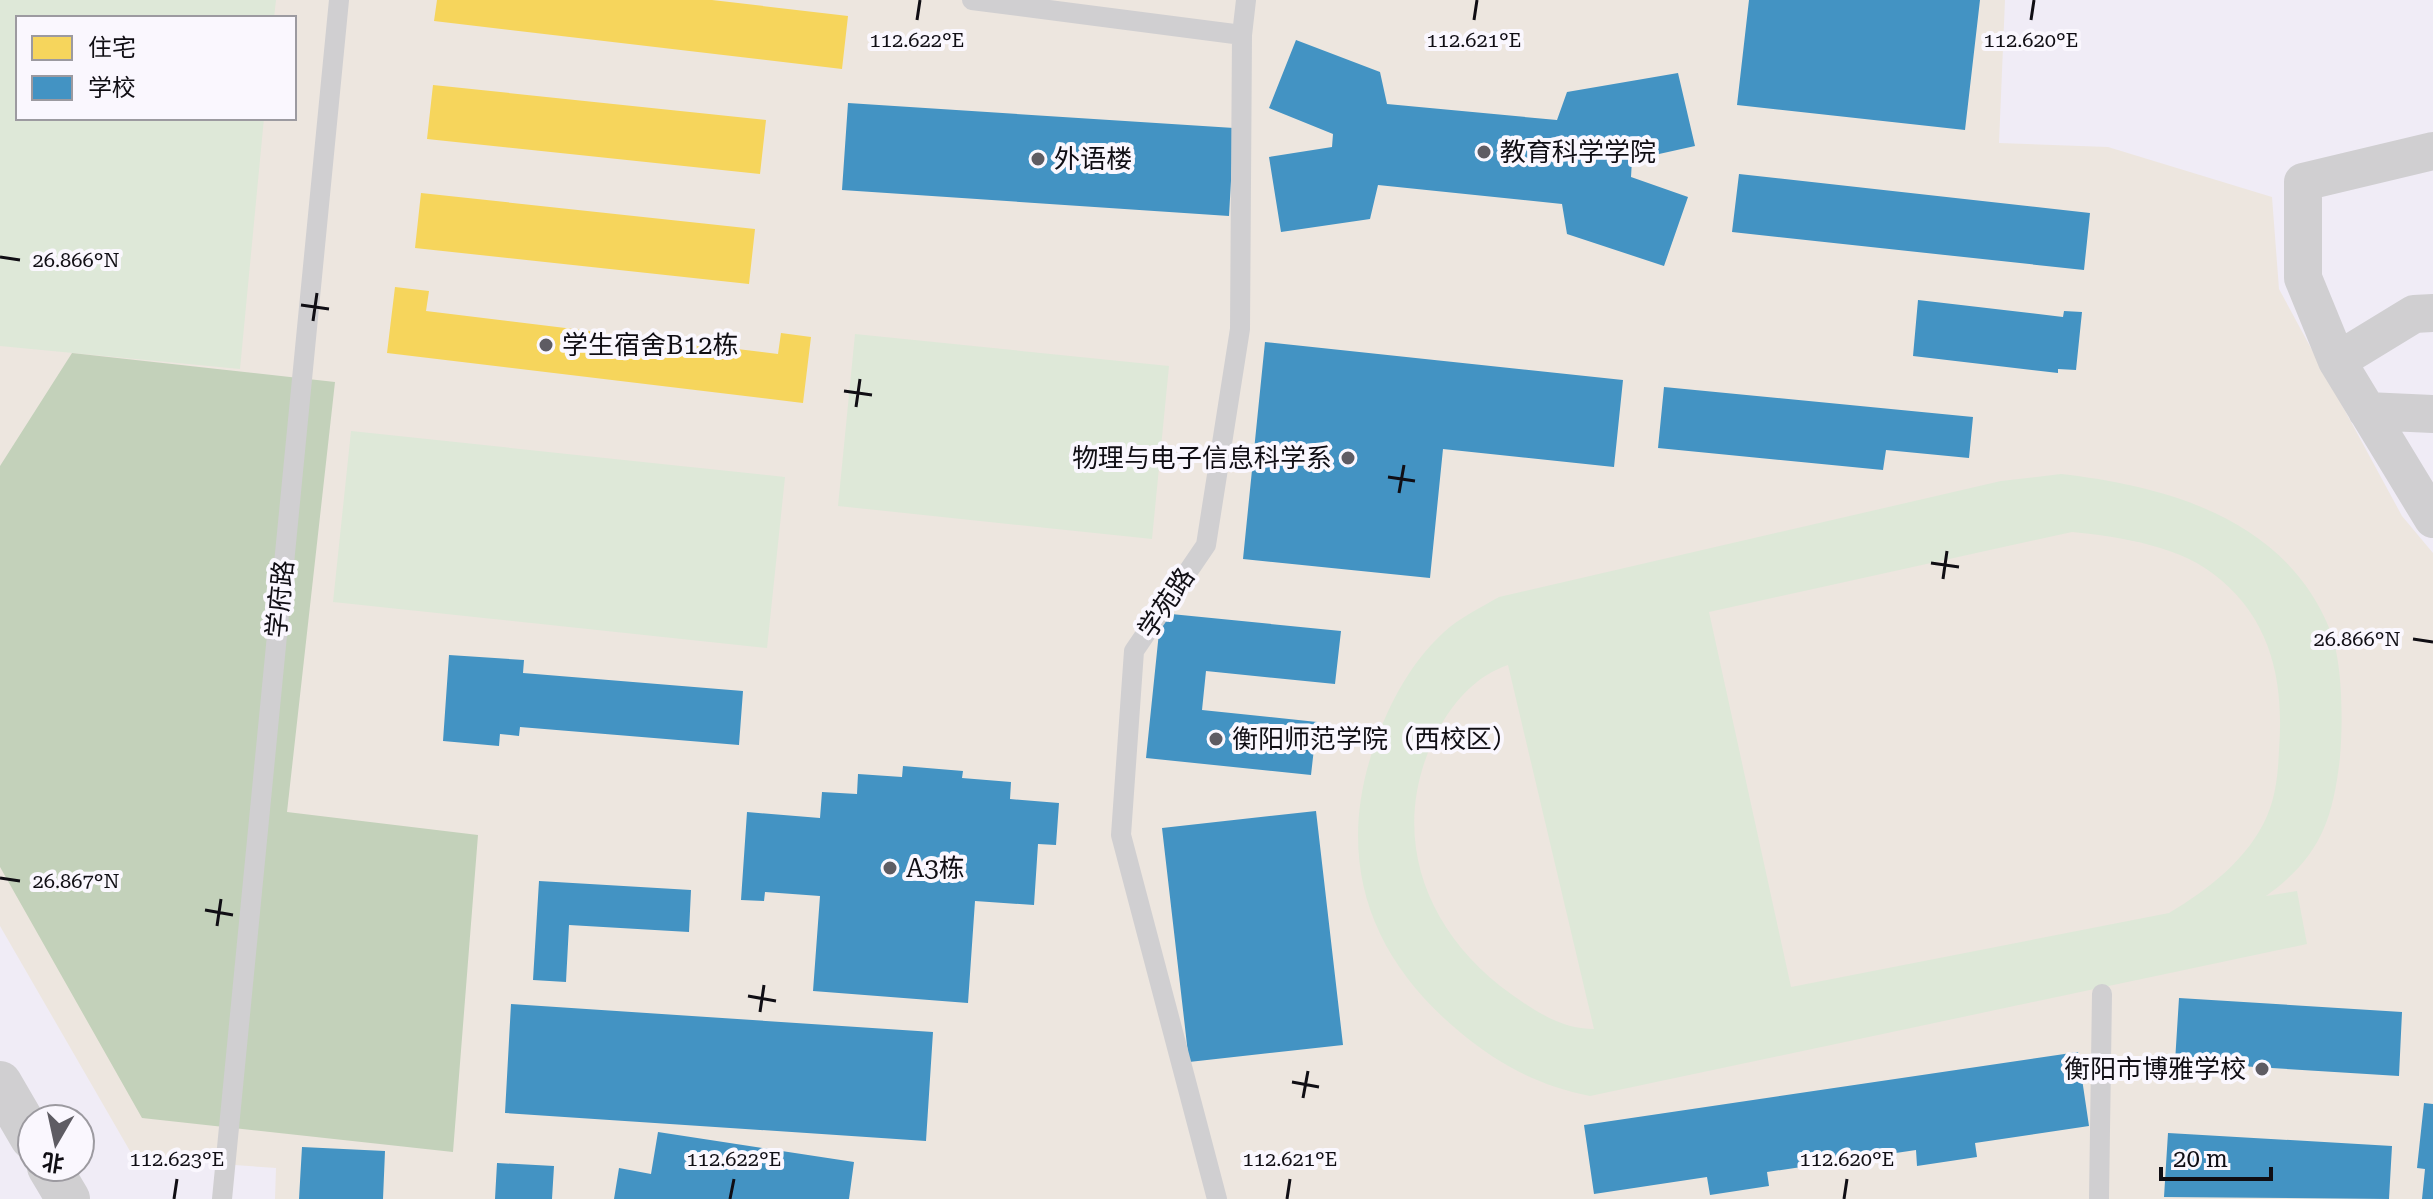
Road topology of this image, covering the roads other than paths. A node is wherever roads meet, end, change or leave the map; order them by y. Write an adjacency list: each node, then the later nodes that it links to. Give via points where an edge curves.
1 (339, 0): 14 (lane, 学府路)
2 (972, 0): 4 (lane)
3 (1246, 0): 4 (lane, 学苑路)
4 (1242, 35): 15 (lane, 学苑路, via 1240,329 1206,545 1134,651 1121,835)
5 (2433, 151): 7 (street, via 2303,182 2303,278)
6 (2433, 313): 7 (street, via 2414,314)
7 (2337, 361): 8 (street)
8 (2367, 411): 9 (street); 10 (street)
9 (2433, 414)
10 (2433, 519)
11 (2102, 994): 16 (lane)
12 (0, 1083): 13 (main road)
13 (16, 1110)
14 (222, 1199)
15 (1217, 1199)
16 (2099, 1199)

